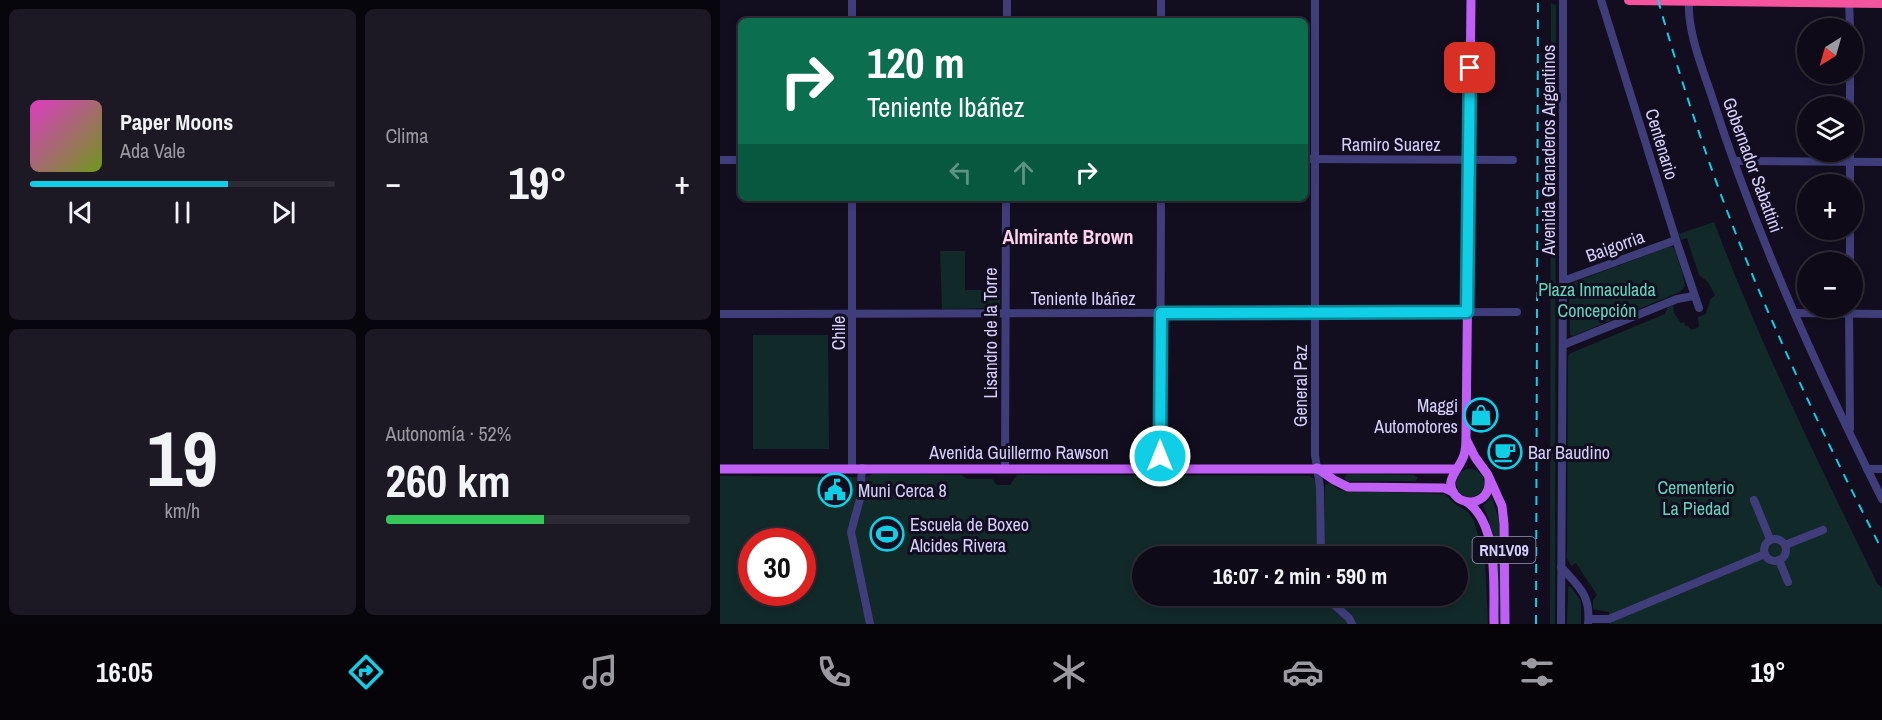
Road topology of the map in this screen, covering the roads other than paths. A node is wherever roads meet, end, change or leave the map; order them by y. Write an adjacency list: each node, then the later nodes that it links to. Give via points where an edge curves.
1 (852, 0): 12 (street)
2 (1007, 0): 13 (street)
3 (1161, 0): 14 (street)
4 (1315, 0): 17 (street, General Paz)
5 (1471, 0): 18 (main road, RN1V09)
6 (1563, 0): 30 (street, Avenida Granaderos Argentinos)
7 (1601, 0): 29 (street, Centenario)
8 (1629, 0): 9 (highway)
9 (1689, 1): 10 (highway); 22 (street, Gobernador Sabattini, via 1688,16 1700,59)
10 (1849, 2): 11 (highway); 15 (street)
11 (1882, 3)
12 (852, 18)
13 (1007, 18)
14 (1161, 18)
15 (1850, 18)
16 (1308, 159): 17 (street, Ramiro Suarez)
17 (1315, 159): 18 (street, Ramiro Suarez); 33 (street, General Paz)
18 (1469, 159): 21 (street, Ramiro Suarez); 34 (main road, RN1V09)
19 (720, 160): 20 (street)
20 (738, 160)
21 (1513, 160)
22 (1734, 161): 24 (street); 41 (street, Gobernador Sabattini)
23 (1882, 162): 24 (street)
24 (1850, 163): 25 (street)
25 (1850, 174)
26 (852, 201): 40 (street, Chile)
27 (1006, 201): 37 (street, Lisandro de la Torre)
28 (1161, 201): 38 (street)
29 (1676, 240): 30 (street, Baigorria); 31 (street, Centenario)
30 (1563, 281): 44 (street, Avenida Granaderos Argentinos)
31 (1694, 296): 32 (street, Centenario); 44 (street, via 1677,299)
32 (1699, 308)
33 (1315, 312): 34 (street, Teniente Ibáñez); 38 (street, Teniente Ibáñez); 50 (street, General Paz)
34 (1467, 312): 35 (street, Teniente Ibáñez); 46 (main road, RN1V09)
35 (1517, 312)
36 (1863, 312): 42 (street)
37 (1005, 313): 38 (street, Teniente Ibáñez); 40 (street, Teniente Ibáñez); 51 (street, Lisandro de la Torre)
38 (1161, 313): 49 (street)
39 (720, 314): 40 (street, Teniente Ibáñez)
40 (853, 314): 48 (street, Chile)
41 (1795, 314): 45 (street, Gobernador Sabattini)
42 (1882, 314)
43 (1849, 318): 45 (street)
44 (1563, 345): 67 (street, Avenida Granaderos Argentinos)
45 (1850, 433): 53 (street, Gobernador Sabattini)
46 (1466, 436): 47 (main road, RN1V09); 52 (main road, RN1V09, via 1464,455)
47 (1481, 467): 52 (main road, via 1466,464); 56 (main road, RN1V09)
48 (857, 468): 51 (main road, Avenida Guillermo Rawson); 55 (main road, Avenida Guillermo Rawson); 71 (street, Chile, via 860,499 851,532)
49 (1160, 468): 50 (main road, Avenida Guillermo Rawson); 51 (main road, Avenida Guillermo Rawson)
50 (1317, 468): 52 (main road, Avenida Guillermo Rawson); 57 (main road, via 1348,487 1444,488); 64 (street, General Paz)
51 (1005, 469)
52 (1456, 469): 57 (main road, RN1V09, via 1451,479)
53 (1867, 469): 54 (street); 58 (street, Gobernador Sabattini)
54 (1882, 469)
55 (720, 470)
56 (1489, 479): 60 (main road, via 1484,496); 74 (main road, RN1V09, via 1503,513)
57 (1453, 492): 60 (main road, RN1V09)
58 (1882, 499)
59 (1754, 500): 62 (street)
60 (1467, 502): 73 (main road, RN1V09, via 1480,516 1490,544)
61 (1823, 530): 63 (street)
62 (1770, 539): 63 (street); 65 (street, via 1764,546)
63 (1785, 545): 66 (street, via 1786,552)
64 (1322, 546)
65 (1765, 554): 66 (street, via 1769,559); 70 (street, via 1609,619)
66 (1779, 560): 68 (street)
67 (1561, 567): 70 (street, via 1587,599); 75 (street, Avenida Granaderos Argentinos)
68 (1788, 582)
69 (1335, 606): 72 (street)
70 (1588, 621)
71 (870, 624)
72 (1352, 624)
73 (1494, 624)
74 (1505, 624)
75 (1561, 624)

